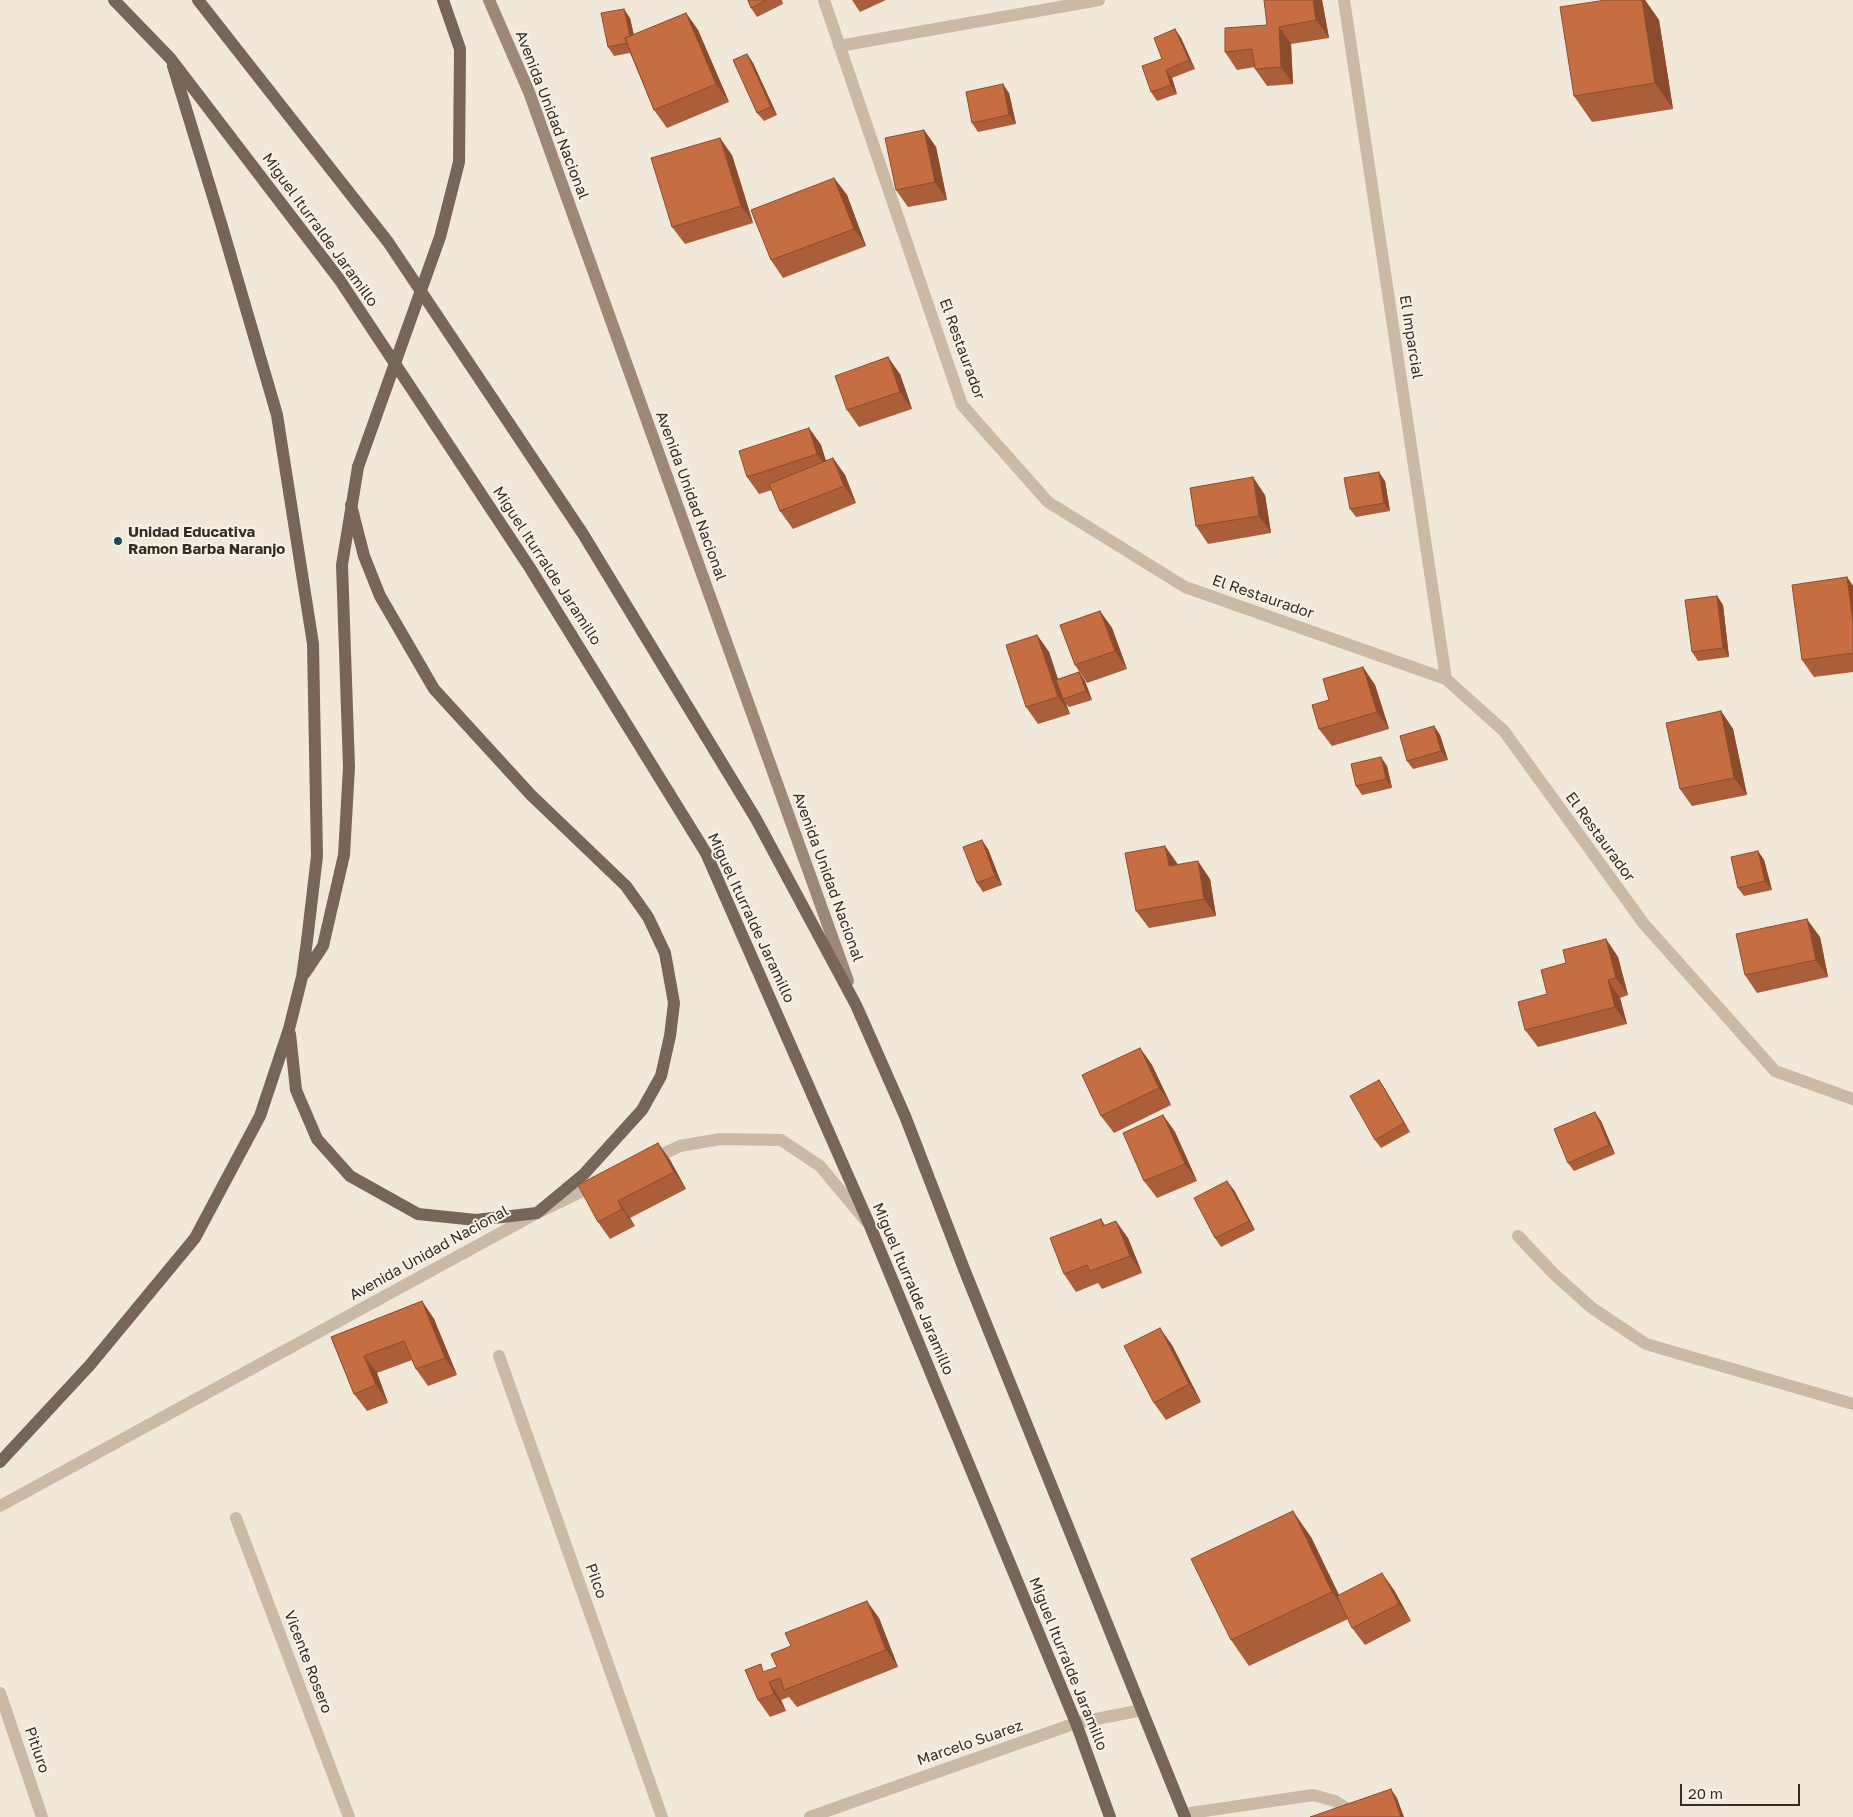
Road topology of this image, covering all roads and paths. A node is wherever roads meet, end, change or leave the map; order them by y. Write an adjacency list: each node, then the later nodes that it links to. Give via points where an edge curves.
1 (114, 0): 9 (main road, Miguel Iturralde Jaramillo)
2 (198, 0): 13 (main road, via 388,242 583,534 756,819)
3 (442, 0): 10 (main road, bridge, via 460,49 459,162 440,238 358,467)
4 (489, 0): 13 (main road, Avenida Unidad Nacional, via 529,92)
5 (824, 0): 8 (street, El Restaurador)
6 (1099, 0): 8 (street)
7 (1344, 0): 11 (street, El Imparcial)
8 (839, 46): 11 (street, El Restaurador, via 962,405 1048,502 1184,587)
9 (170, 58): 12 (main road, via 277,415 313,644 317,856); 19 (main road, Miguel Iturralde Jaramillo, via 339,279 530,568 706,853)
10 (351, 504): 12 (main road, via 342,565 349,767 344,855 322,946); 18 (main road, via 364,556 380,596 434,689 531,795 626,886 648,917 665,954 674,1003 660,1076 642,1110 612,1145 584,1174)
11 (1446, 679): 15 (street, El Restaurador, via 1504,731 1644,924 1775,1071)
12 (302, 977): 14 (main road)
13 (856, 1005): 27 (main road, via 904,1116)
14 (289, 1029): 18 (main road, via 296,1090 317,1138 350,1176 418,1214 476,1220); 23 (main road, via 260,1116 195,1238 90,1365)
15 (1853, 1099)
16 (635, 1167): 19 (street, via 680,1146 720,1139 781,1140 820,1166)
17 (608, 1179): 18 (street, Avenida Unidad Nacional)
18 (537, 1213): 24 (street, Avenida Unidad Nacional)
19 (870, 1226): 28 (main road, Miguel Iturralde Jaramillo)
20 (1518, 1236): 22 (street, via 1592,1308 1646,1344)
21 (498, 1356): 33 (street, Pilco)
22 (1853, 1404)
23 (0, 1462)
24 (0, 1506)
25 (236, 1518): 32 (street, Vicente Rosero)
26 (0, 1693): 31 (street, Pitiuro)
27 (1142, 1710): 28 (street, Marcelo Suarez); 30 (main road)
28 (1076, 1723): 34 (street, Marcelo Suarez); 35 (main road, Miguel Iturralde Jaramillo)
29 (1354, 1813): 30 (street, via 1335,1801 1313,1796)
30 (1185, 1816)
31 (42, 1817)
32 (349, 1817)
33 (662, 1817)
34 (810, 1817)
35 (1110, 1817)

